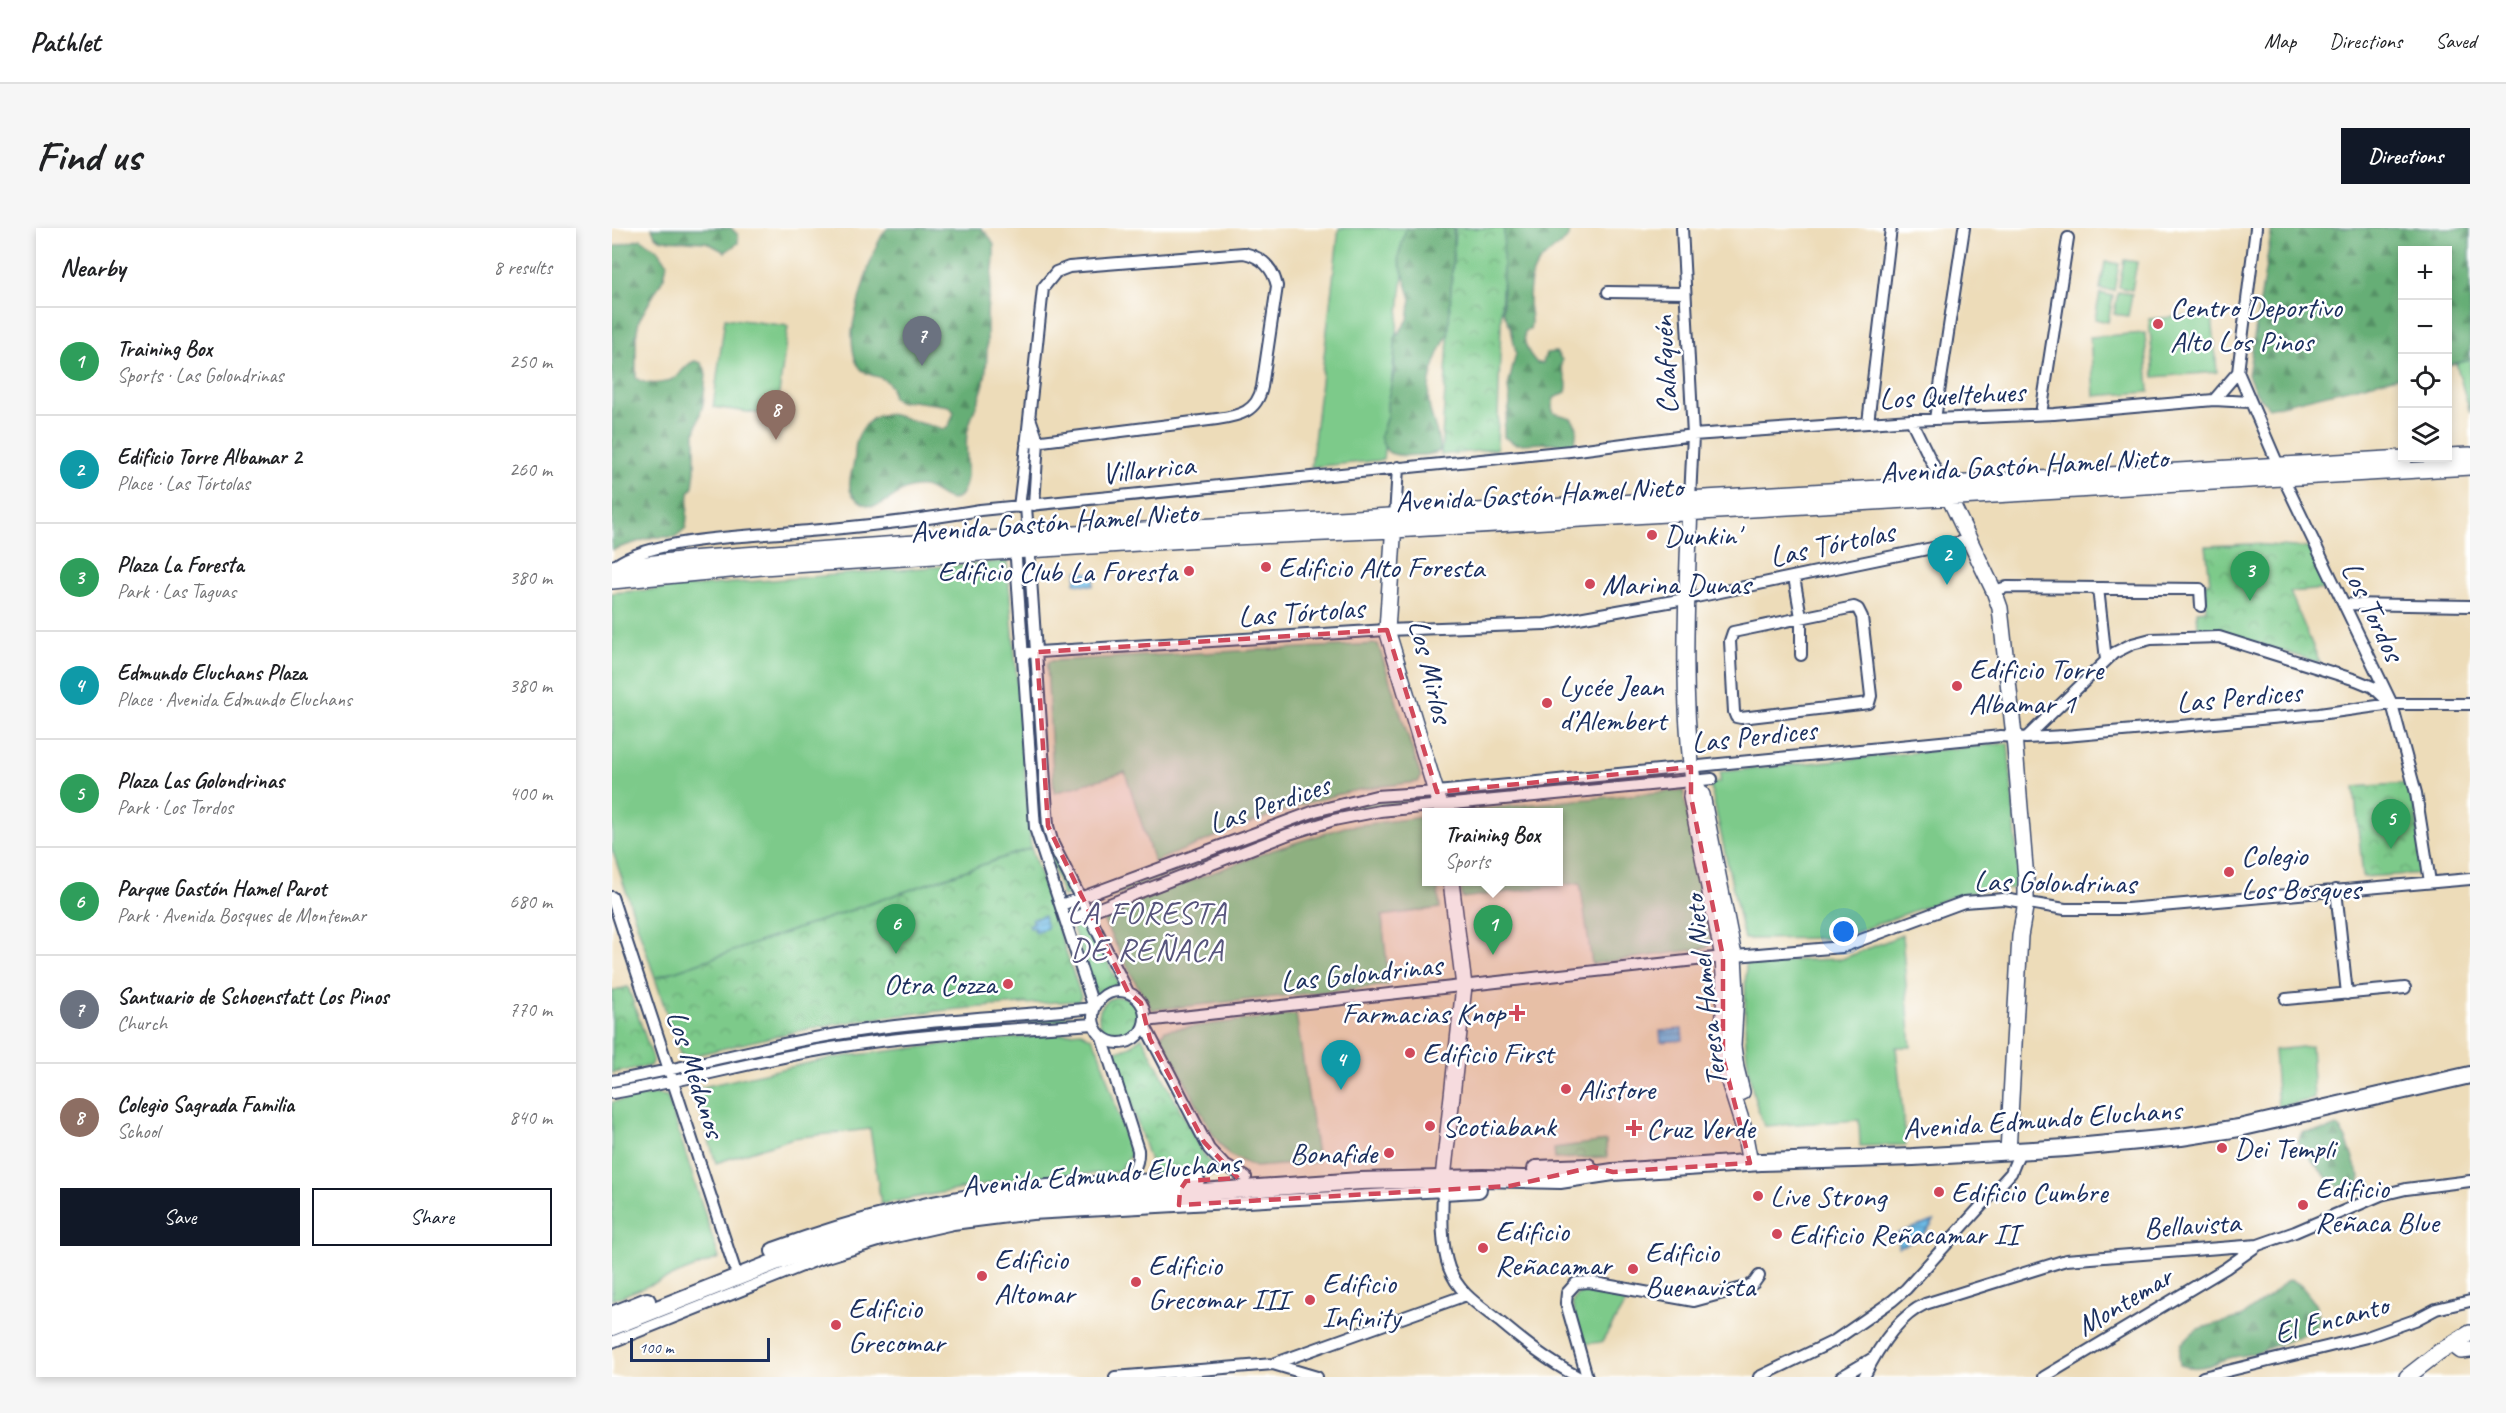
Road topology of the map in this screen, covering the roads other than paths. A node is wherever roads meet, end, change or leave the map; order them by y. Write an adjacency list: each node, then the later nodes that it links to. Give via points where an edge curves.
1 (1682, 228): 7 (street, Calafquén)
2 (1891, 228): 15 (street)
3 (1964, 228): 13 (street)
4 (2256, 228): 8 (street)
5 (2068, 238): 11 (street)
6 (1608, 292): 7 (street)
7 (1685, 293): 16 (street, Calafquén)
8 (2238, 372): 9 (street); 10 (street, Los Tordos)
9 (2214, 400): 10 (street, Los Queltehues); 11 (street, Los Queltehues)
10 (2250, 402): 24 (street, Los Tordos)
11 (2041, 414): 13 (street, Los Queltehues)
12 (1029, 415): 17 (street); 17 (street, via 1043,288 1060,270 1244,253 1258,257 1271,270 1277,285 1262,387 1258,400 1247,412); 18 (street)
13 (1935, 419): 14 (street, Los Queltehues)
14 (1911, 420): 15 (street, Los Queltehues); 25 (street)
15 (1868, 423): 16 (street, Los Queltehues)
16 (1693, 435): 22 (street, Villarrica); 27 (street, Calafquén)
17 (1038, 441): 18 (street); 26 (street)
18 (1026, 443): 26 (street)
19 (2470, 454): 20 (main road)
20 (2452, 456)
21 (2398, 459): 24 (main road, Avenida Gastón Hamel Nieto)
22 (1398, 467): 26 (street, Villarrica); 28 (street, Los Mirlos)
23 (2470, 467): 24 (main road, Avenida Gastón Hamel Nieto)
24 (2280, 470): 25 (main road, Avenida Gastón Hamel Nieto); 37 (street, Los Tordos)
25 (1946, 491): 27 (main road, Avenida Gastón Hamel Nieto); 29 (main road)
26 (1026, 506): 30 (street); 31 (street, Villarrica, via 908,522 692,542 651,549)
27 (1690, 506): 28 (main road, Avenida Gastón Hamel Nieto); 36 (main road, Teresa Hamel Nieto)
28 (1394, 524): 30 (main road, Avenida Gastón Hamel Nieto, via 1233,537); 41 (main road, Los Mirlos)
29 (1971, 540): 32 (street, Las Tórtolas); 35 (main road)
30 (1022, 545): 31 (main road, Avenida Gastón Hamel Nieto, via 759,554); 33 (main road, Avenida Gastón Hamel Nieto); 42 (street); 43 (street)
31 (612, 568)
32 (1794, 577): 36 (street, Las Tórtolas); 40 (street)
33 (612, 581)
34 (2098, 588): 35 (street, via 2007,587); 38 (street, via 2200,589); 45 (street)
35 (1994, 591): 48 (main road, via 2003,624)
36 (1686, 599): 41 (street, Las Tórtolas, via 1545,624); 49 (main road, Teresa Hamel Nieto)
37 (2344, 604): 39 (street); 46 (street, Los Tordos)
38 (2201, 606)
39 (2470, 606)
40 (1800, 617): 40 (street, via 1733,632 1730,641 1734,712 1738,718 1869,703 1862,617 1858,609); 44 (street)
41 (1387, 630): 42 (street, Las Tórtolas); 51 (main road, Los Mirlos)
42 (1037, 652): 43 (street, Las Tórtolas); 57 (street, via 1048,826)
43 (1023, 653): 59 (street, via 1035,828)
44 (1801, 656)
45 (2106, 660): 46 (street, via 2141,641 2219,637 2356,680 2373,687); 48 (street)
46 (2392, 704): 47 (street, Las Perdices); 48 (street, Las Perdices, via 2319,714); 53 (street, Los Tordos, via 2416,793)
47 (2470, 704)
48 (2020, 737): 49 (street, Las Perdices); 58 (main road)
49 (1692, 774): 50 (street, Las Perdices); 51 (street, Las Perdices); 62 (main road, Teresa Hamel Nieto, via 1691,797)
50 (1712, 778)
51 (1440, 804): 57 (street, Las Perdices, via 1376,796 1315,811); 60 (street, Las Perdices, via 1380,811 1311,827)
52 (2470, 879): 53 (street, Las Golondrinas)
53 (2430, 882): 55 (street, Las Golondrinas)
54 (1451, 886): 63 (main road)
55 (2336, 890): 58 (street, Las Golondrinas, via 2127,909 2065,909); 66 (street)
56 (612, 897): 72 (street, Los Médanos)
57 (1080, 898): 59 (street, Las Perdices); 60 (street)
58 (2026, 902): 62 (street, Las Golondrinas, via 1973,900 1850,945); 77 (main road, via 2020,936)
59 (1061, 905): 61 (street)
60 (1087, 913): 61 (street, Las Perdices); 65 (street)
61 (1066, 921): 68 (street)
62 (1728, 956): 63 (street, Las Golondrinas); 78 (main road, Teresa Hamel Nieto, via 1736,993 1733,1046 1751,1120)
63 (1464, 986): 69 (street, Las Golondrinas); 81 (main road)
64 (2405, 988): 66 (street)
65 (1128, 992): 68 (street, via 1108,993); 69 (street, via 1141,1003)
66 (2347, 994): 67 (street)
67 (2286, 999)
68 (1094, 1008): 70 (street); 72 (street, via 906,1024 825,1036)
69 (1144, 1023): 71 (street, via 1134,1038 1126,1042); 80 (street, via 1209,1149 1224,1165)
70 (1094, 1024): 71 (street); 75 (street, via 949,1034 830,1048)
71 (1102, 1037): 83 (street, via 1138,1150 1135,1168)
72 (670, 1070): 74 (street); 75 (street, Los Médanos)
73 (2470, 1075): 77 (main road, Avenida Edmundo Eluchans, via 2229,1130)
74 (612, 1081)
75 (674, 1083): 76 (street); 89 (street, Los Médanos)
76 (612, 1093)
77 (2014, 1151): 78 (main road, Avenida Edmundo Eluchans); 91 (street, via 2018,1162 2011,1173)
78 (1755, 1162): 79 (main road, Avenida Edmundo Eluchans)
79 (1613, 1172): 81 (main road, Avenida Edmundo Eluchans, via 1583,1167); 81 (main road, Avenida Edmundo Eluchans, via 1520,1185)
80 (1246, 1177): 81 (main road, Avenida Edmundo Eluchans); 84 (main road, Avenida Edmundo Eluchans)
81 (1443, 1179): 84 (main road, Avenida Edmundo Eluchans, via 1349,1181); 92 (street, via 1446,1254 1454,1278)
82 (2470, 1180): 88 (street, Bellavista, via 2381,1195)
83 (1116, 1185): 84 (main road, Avenida Edmundo Eluchans); 85 (main road, Avenida Edmundo Eluchans, via 1019,1191)
84 (1182, 1193): 86 (main road, Avenida Edmundo Eluchans, via 1035,1202); 87 (street)
85 (940, 1204): 86 (main road); 89 (main road, Avenida Edmundo Eluchans, via 835,1230)
86 (967, 1211): 87 (main road); 95 (main road, Avenida Edmundo Eluchans, via 825,1245)
87 (983, 1220): 95 (street, via 903,1235)
88 (2258, 1245): 94 (street, Bellavista, via 2066,1260); 111 (street, Montemar)
89 (734, 1267): 95 (main road, Avenida Edmundo Eluchans)
90 (1758, 1276): 107 (street, via 1746,1287 1694,1301 1576,1283 1567,1293 1566,1303)
91 (1905, 1289): 94 (street); 108 (street, via 1834,1341)
92 (1466, 1295): 103 (street); 106 (street, via 1543,1358)
93 (2470, 1301): 112 (street, El Encanto, via 2436,1309 2367,1337)
94 (1914, 1309): 102 (street)
95 (650, 1313): 96 (main road, Avenida Edmundo Eluchans); 97 (main road, Avenida Edmundo Eluchans); 99 (street)
96 (612, 1315)
97 (612, 1327)
98 (2470, 1333): 100 (main road)
99 (612, 1342)
100 (2455, 1342): 101 (main road, via 2461,1352); 113 (main road)
101 (2470, 1350)
102 (1873, 1358): 109 (street); 110 (street)
103 (1273, 1364): 104 (street); 105 (street)
104 (1115, 1377)
105 (1317, 1377)
106 (1578, 1377)
107 (1587, 1377)
108 (1759, 1377)
109 (1841, 1377)
110 (1864, 1377)
111 (2044, 1377)
112 (2203, 1377)
113 (2407, 1377)

